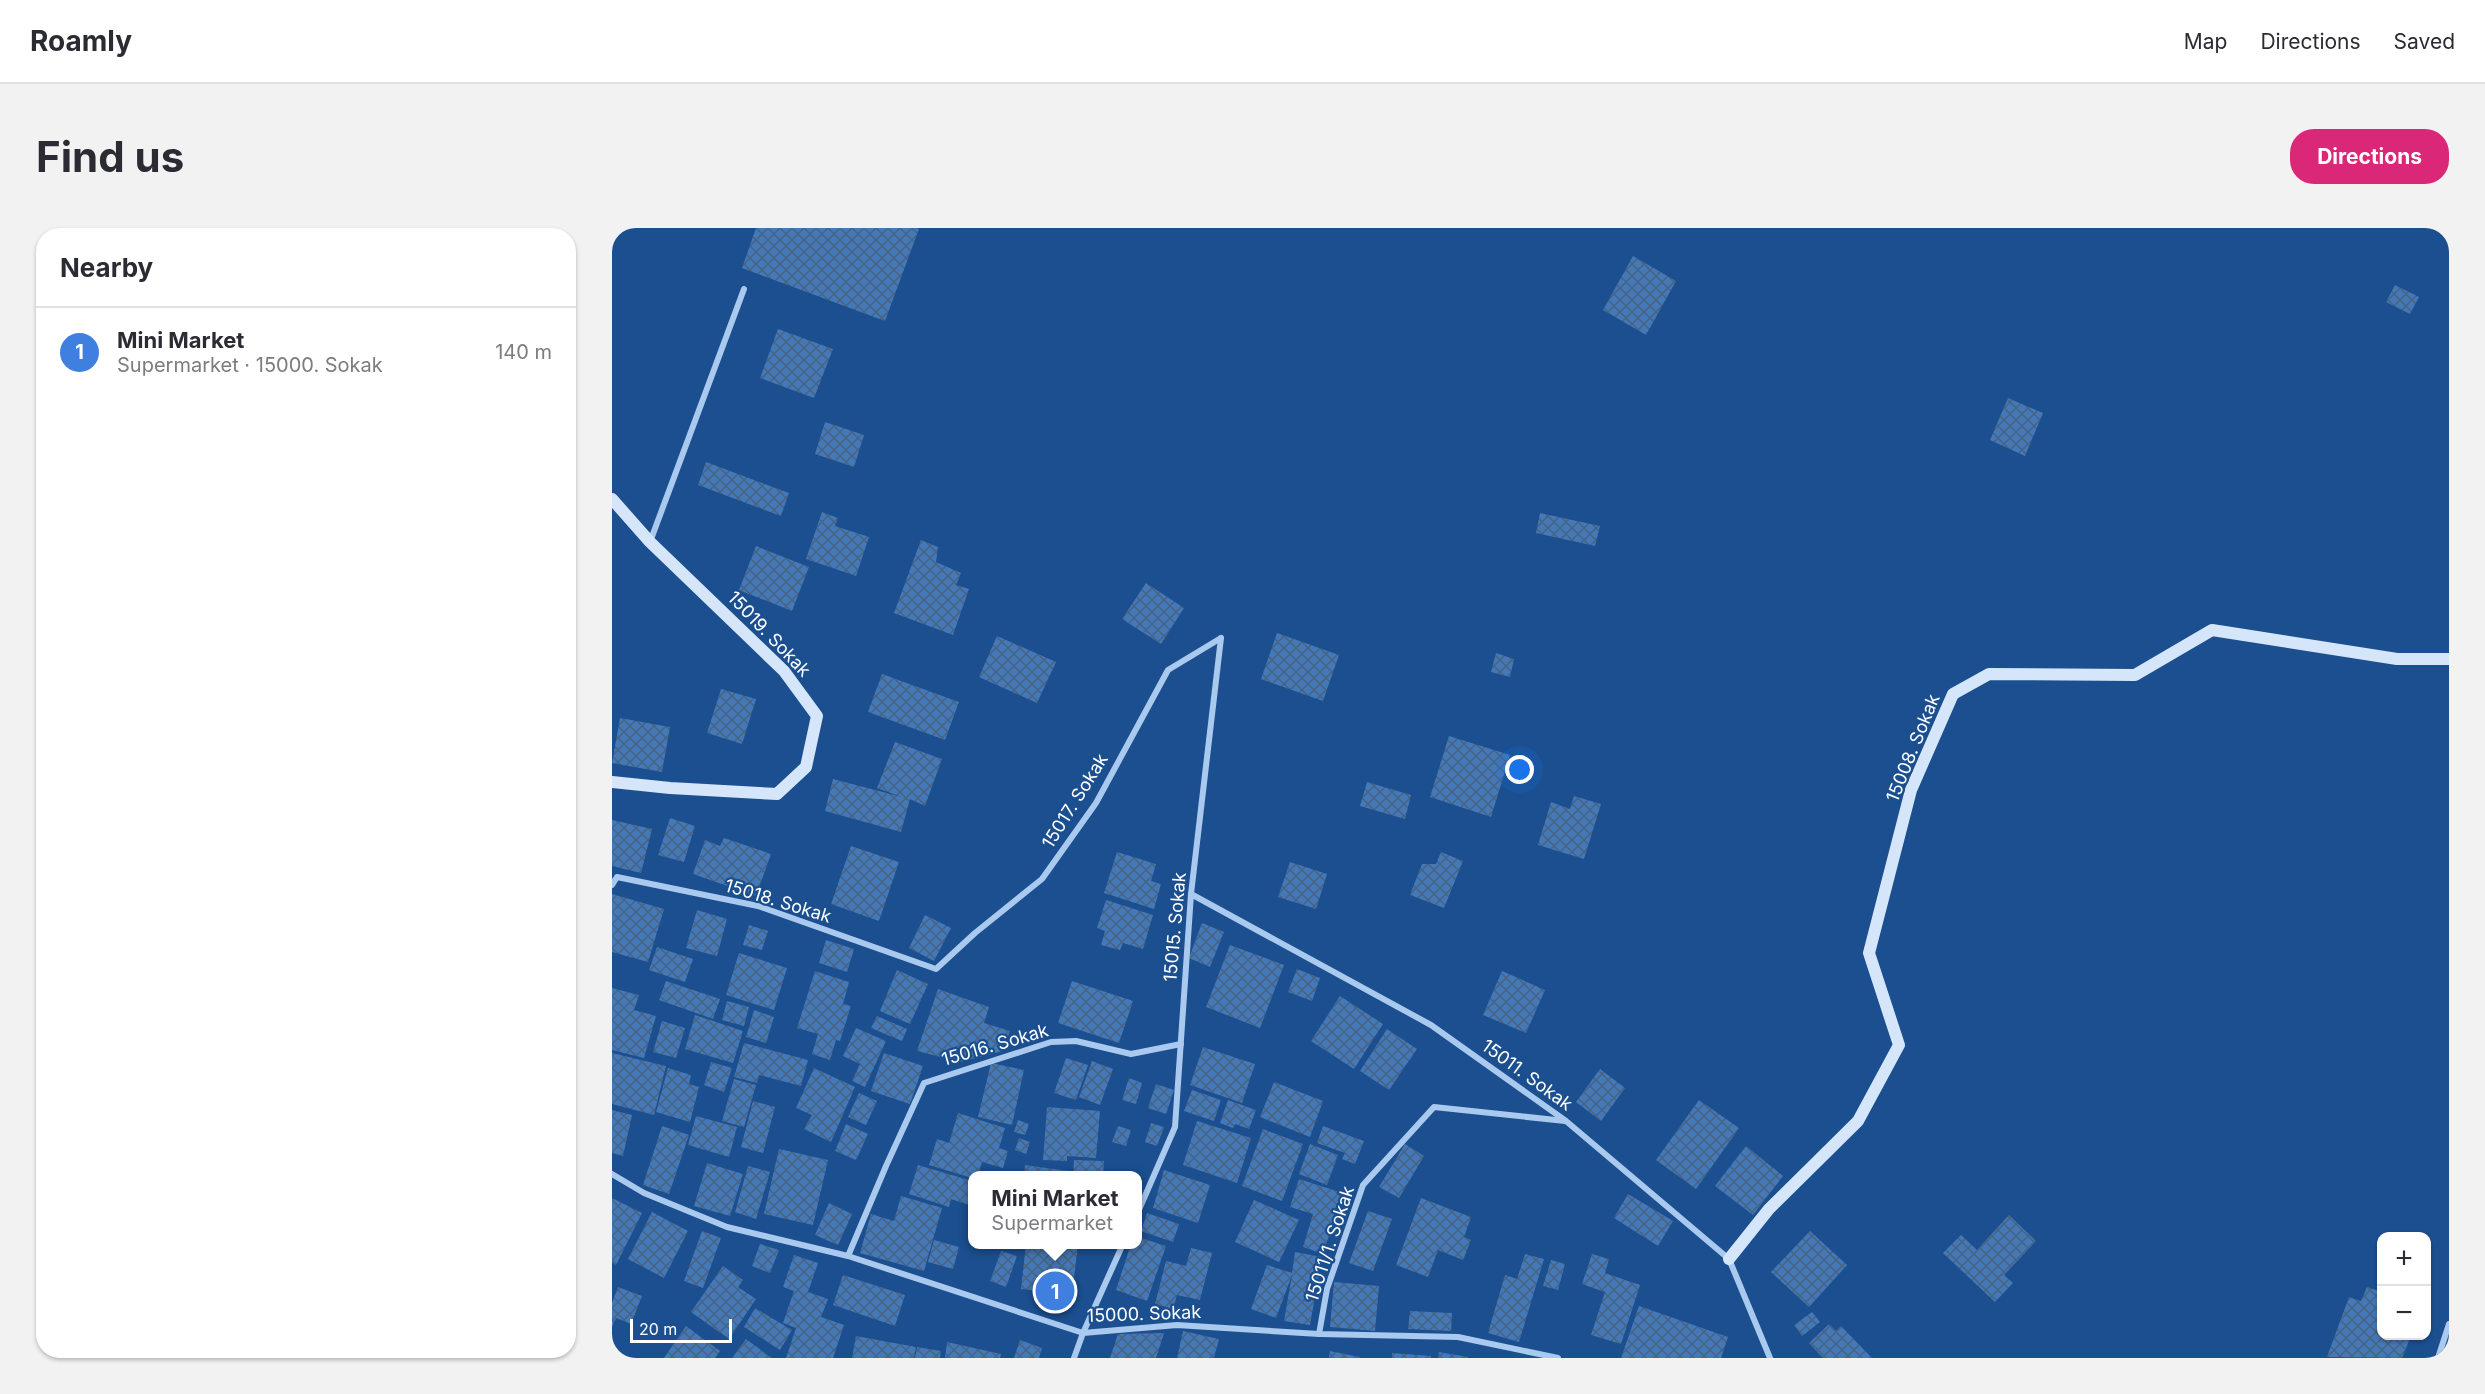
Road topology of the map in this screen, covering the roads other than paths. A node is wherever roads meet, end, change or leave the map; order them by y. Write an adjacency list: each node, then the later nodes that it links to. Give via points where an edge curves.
1 (744, 289): 3 (street)
2 (612, 499): 3 (street, 15019. Sokak)
3 (650, 542): 6 (street, 15019. Sokak, via 784,671 817,716 806,767 777,794)
4 (1221, 638): 8 (street, 15015. Sokak); 9 (street, 15017. Sokak, via 1168,670 1096,803 1042,879)
5 (2449, 659): 16 (street, 15008. Sokak, via 2397,659 2212,630 2135,675 1989,674 1953,694 1911,790 1869,953 1899,1045 1858,1121 1769,1209)
6 (612, 782)
7 (612, 885): 9 (street, 15018. Sokak, via 617,877 758,906)
8 (1191, 894): 10 (street, 15015. Sokak); 11 (street, 15011. Sokak, via 1431,1025)
9 (936, 969)
10 (1181, 1044): 13 (street, 15015. Sokak, via 1175,1127); 15 (street, 15016. Sokak, via 1131,1054 1076,1041 1051,1042 924,1083)
11 (1566, 1121): 16 (street, 15011. Sokak); 19 (street, 15011/1. Sokak, via 1434,1107 1363,1185 1327,1288)
12 (612, 1174): 15 (street, 15000. Sokak, via 644,1193 727,1227)
13 (1142, 1201)
14 (1121, 1249): 18 (street)
15 (848, 1256): 18 (street, 15000. Sokak)
16 (1729, 1259): 22 (street, 15011. Sokak)
17 (2449, 1324): 23 (street)
18 (1083, 1333): 19 (street, 15000. Sokak, via 1177,1325); 20 (street)
19 (1319, 1334): 21 (street, 15000. Sokak, via 1458,1337)
20 (1074, 1358)
21 (1558, 1358)
22 (1770, 1358)
23 (2438, 1358)

